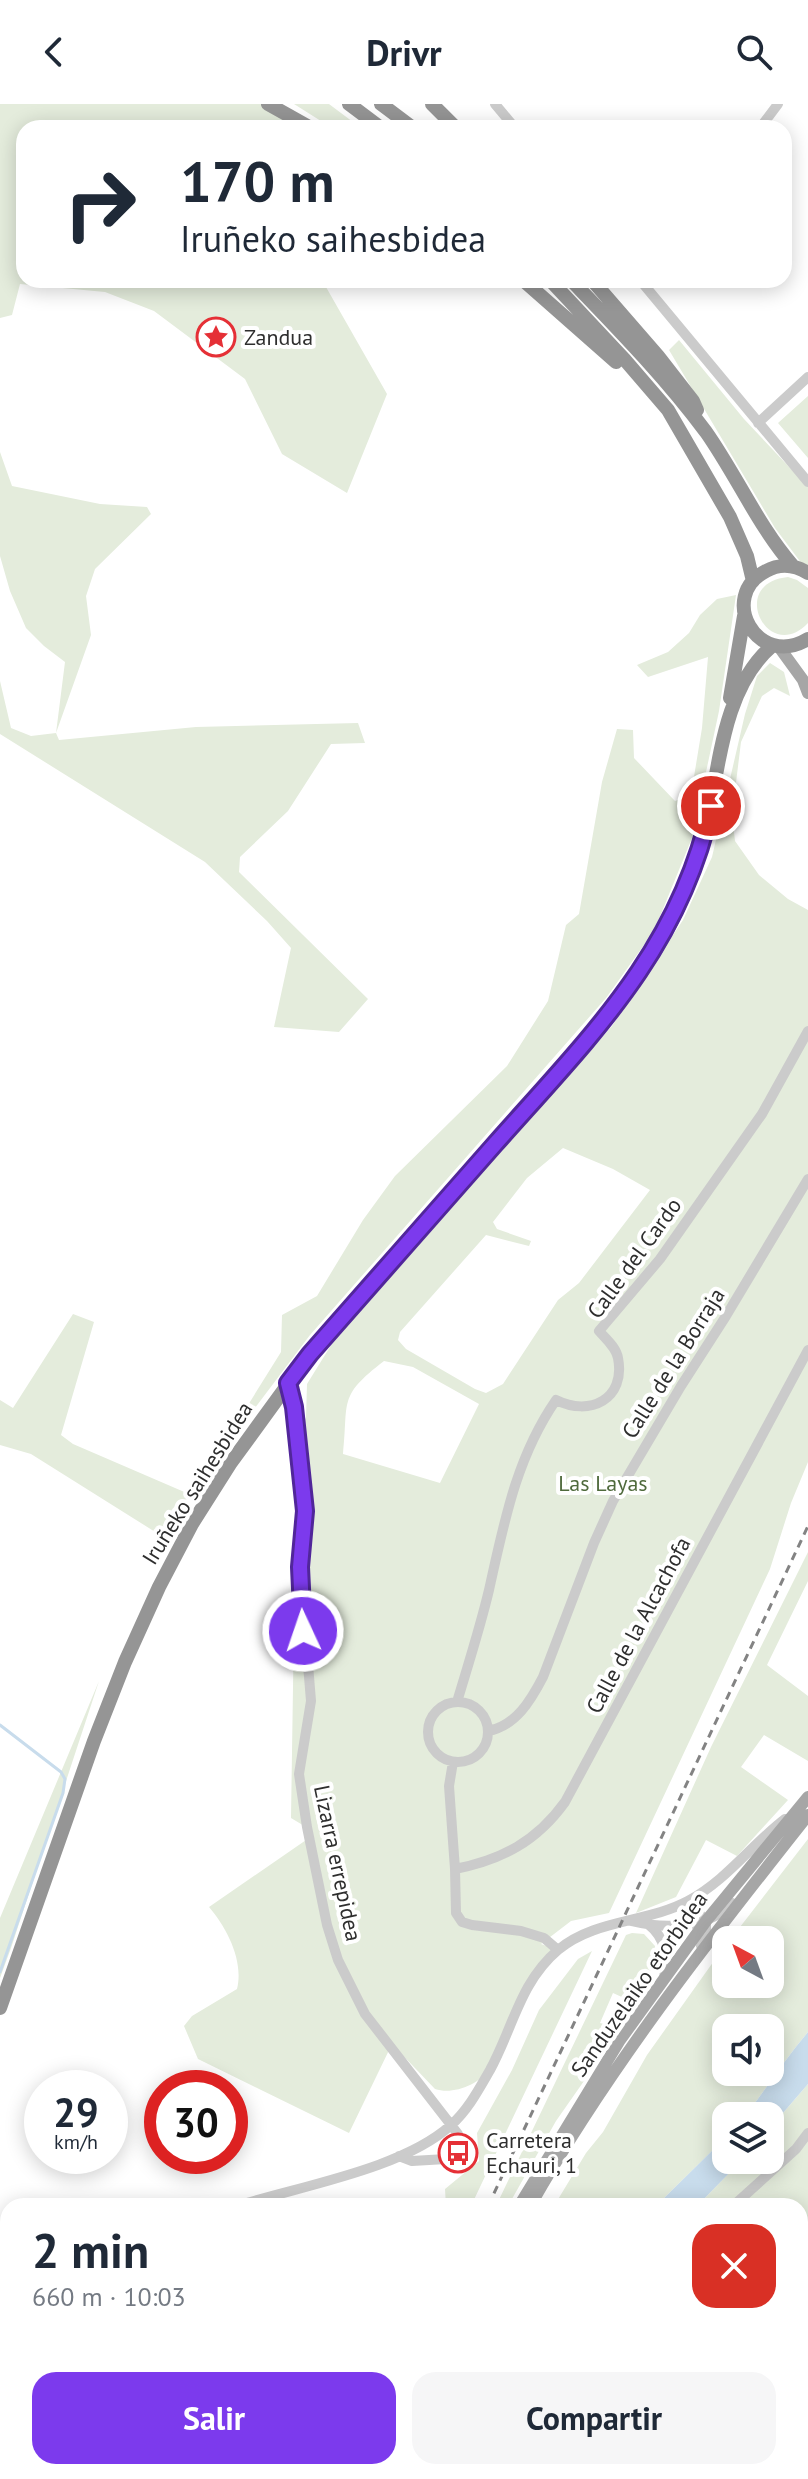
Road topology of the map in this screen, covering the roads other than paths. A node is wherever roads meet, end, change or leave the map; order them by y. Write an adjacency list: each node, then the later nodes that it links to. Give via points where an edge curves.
1 (261, 104): 8 (highway)
2 (268, 104): 8 (highway)
3 (349, 104): 10 (highway)
4 (381, 104): 11 (highway)
5 (432, 104): 12 (highway)
6 (439, 104): 13 (highway)
7 (495, 104): 14 (street)
8 (286, 113): 9 (highway)
9 (298, 120)
10 (370, 120)
11 (402, 120)
12 (449, 120)
13 (452, 120)
14 (508, 120)
15 (532, 288): 23 (highway, via 624,371)
16 (558, 288): 23 (highway, via 668,410)
17 (579, 288): 22 (highway, via 643,354)
18 (599, 288): 22 (highway, via 693,401)
19 (647, 288): 21 (street)
20 (808, 377): 21 (street)
21 (758, 423): 24 (street)
22 (706, 433): 25 (highway, via 774,544)
23 (698, 461): 26 (highway, via 730,517)
24 (808, 482)
25 (804, 571): 26 (highway, via 771,568)
26 (753, 581): 27 (highway, Iruñeko saihesbidea)
27 (744, 614): 29 (highway, via 754,634); 31 (highway, Iruñeko saihesbidea)
28 (808, 639): 29 (highway)
29 (776, 646): 30 (main road); 31 (highway, Iruñeko saihesbidea, via 762,655 742,685)
30 (808, 693)
31 (729, 722): 35 (highway, Iruñeko saihesbidea, via 705,834 688,884 643,968)
32 (808, 1031): 36 (street, Calle del Cardo, via 762,1114 660,1259 599,1331 618,1359 613,1390 589,1407 556,1400 528,1447)
33 (808, 1179): 37 (street, Calle de la Borraja, via 613,1501 534,1695 514,1719)
34 (808, 1350): 41 (street, Calle de la Alcachofa, via 565,1802 538,1833 513,1851)
35 (288, 1383): 50 (highway, Iruñeko saihesbidea, via 192,1524 125,1662); 52 (street, Lizarra errepidea, via 305,1511 300,1567 311,1701 299,1774 314,1864 334,1948 350,1987 393,2052)
36 (457, 1702): 37 (street, via 482,1714); 38 (street, via 436,1712 429,1728 437,1753)
37 (488, 1731): 38 (street, via 478,1755)
38 (453, 1762): 41 (street, via 449,1786)
39 (808, 1797): 40 (main road, Sanduzelaiko etorbidea)
40 (802, 1816): 42 (street, via 772,1829 724,1878); 44 (main road, Sanduzelaiko etorbidea); 51 (main road, Sanduzelaiko etorbidea)
41 (455, 1869): 48 (street, via 456,1913 462,1922 532,1934)
42 (676, 1907): 43 (street); 44 (street, via 698,1912); 46 (street)
43 (629, 1921): 45 (street); 48 (street, via 583,1934)
44 (706, 1921): 46 (street); 49 (main road, Sanduzelaiko etorbidea); 51 (street, via 706,1938 657,2003)
45 (648, 1924): 46 (street); 47 (street)
46 (666, 1924): 47 (street)
47 (664, 1941): 49 (street)
48 (558, 1950): 52 (street, via 521,1996 490,2069)
49 (664, 1980): 56 (main road, Sanduzelaiko etorbidea, via 620,2040)
50 (0, 2008)
51 (644, 2030): 57 (main road, Sanduzelaiko etorbidea)
52 (452, 2124): 54 (street); 54 (street, via 458,2146 446,2159 412,2161)
53 (808, 2133): 58 (street)
54 (399, 2156): 55 (street)
55 (263, 2198)
56 (524, 2198)
57 (534, 2198)
58 (742, 2198)

